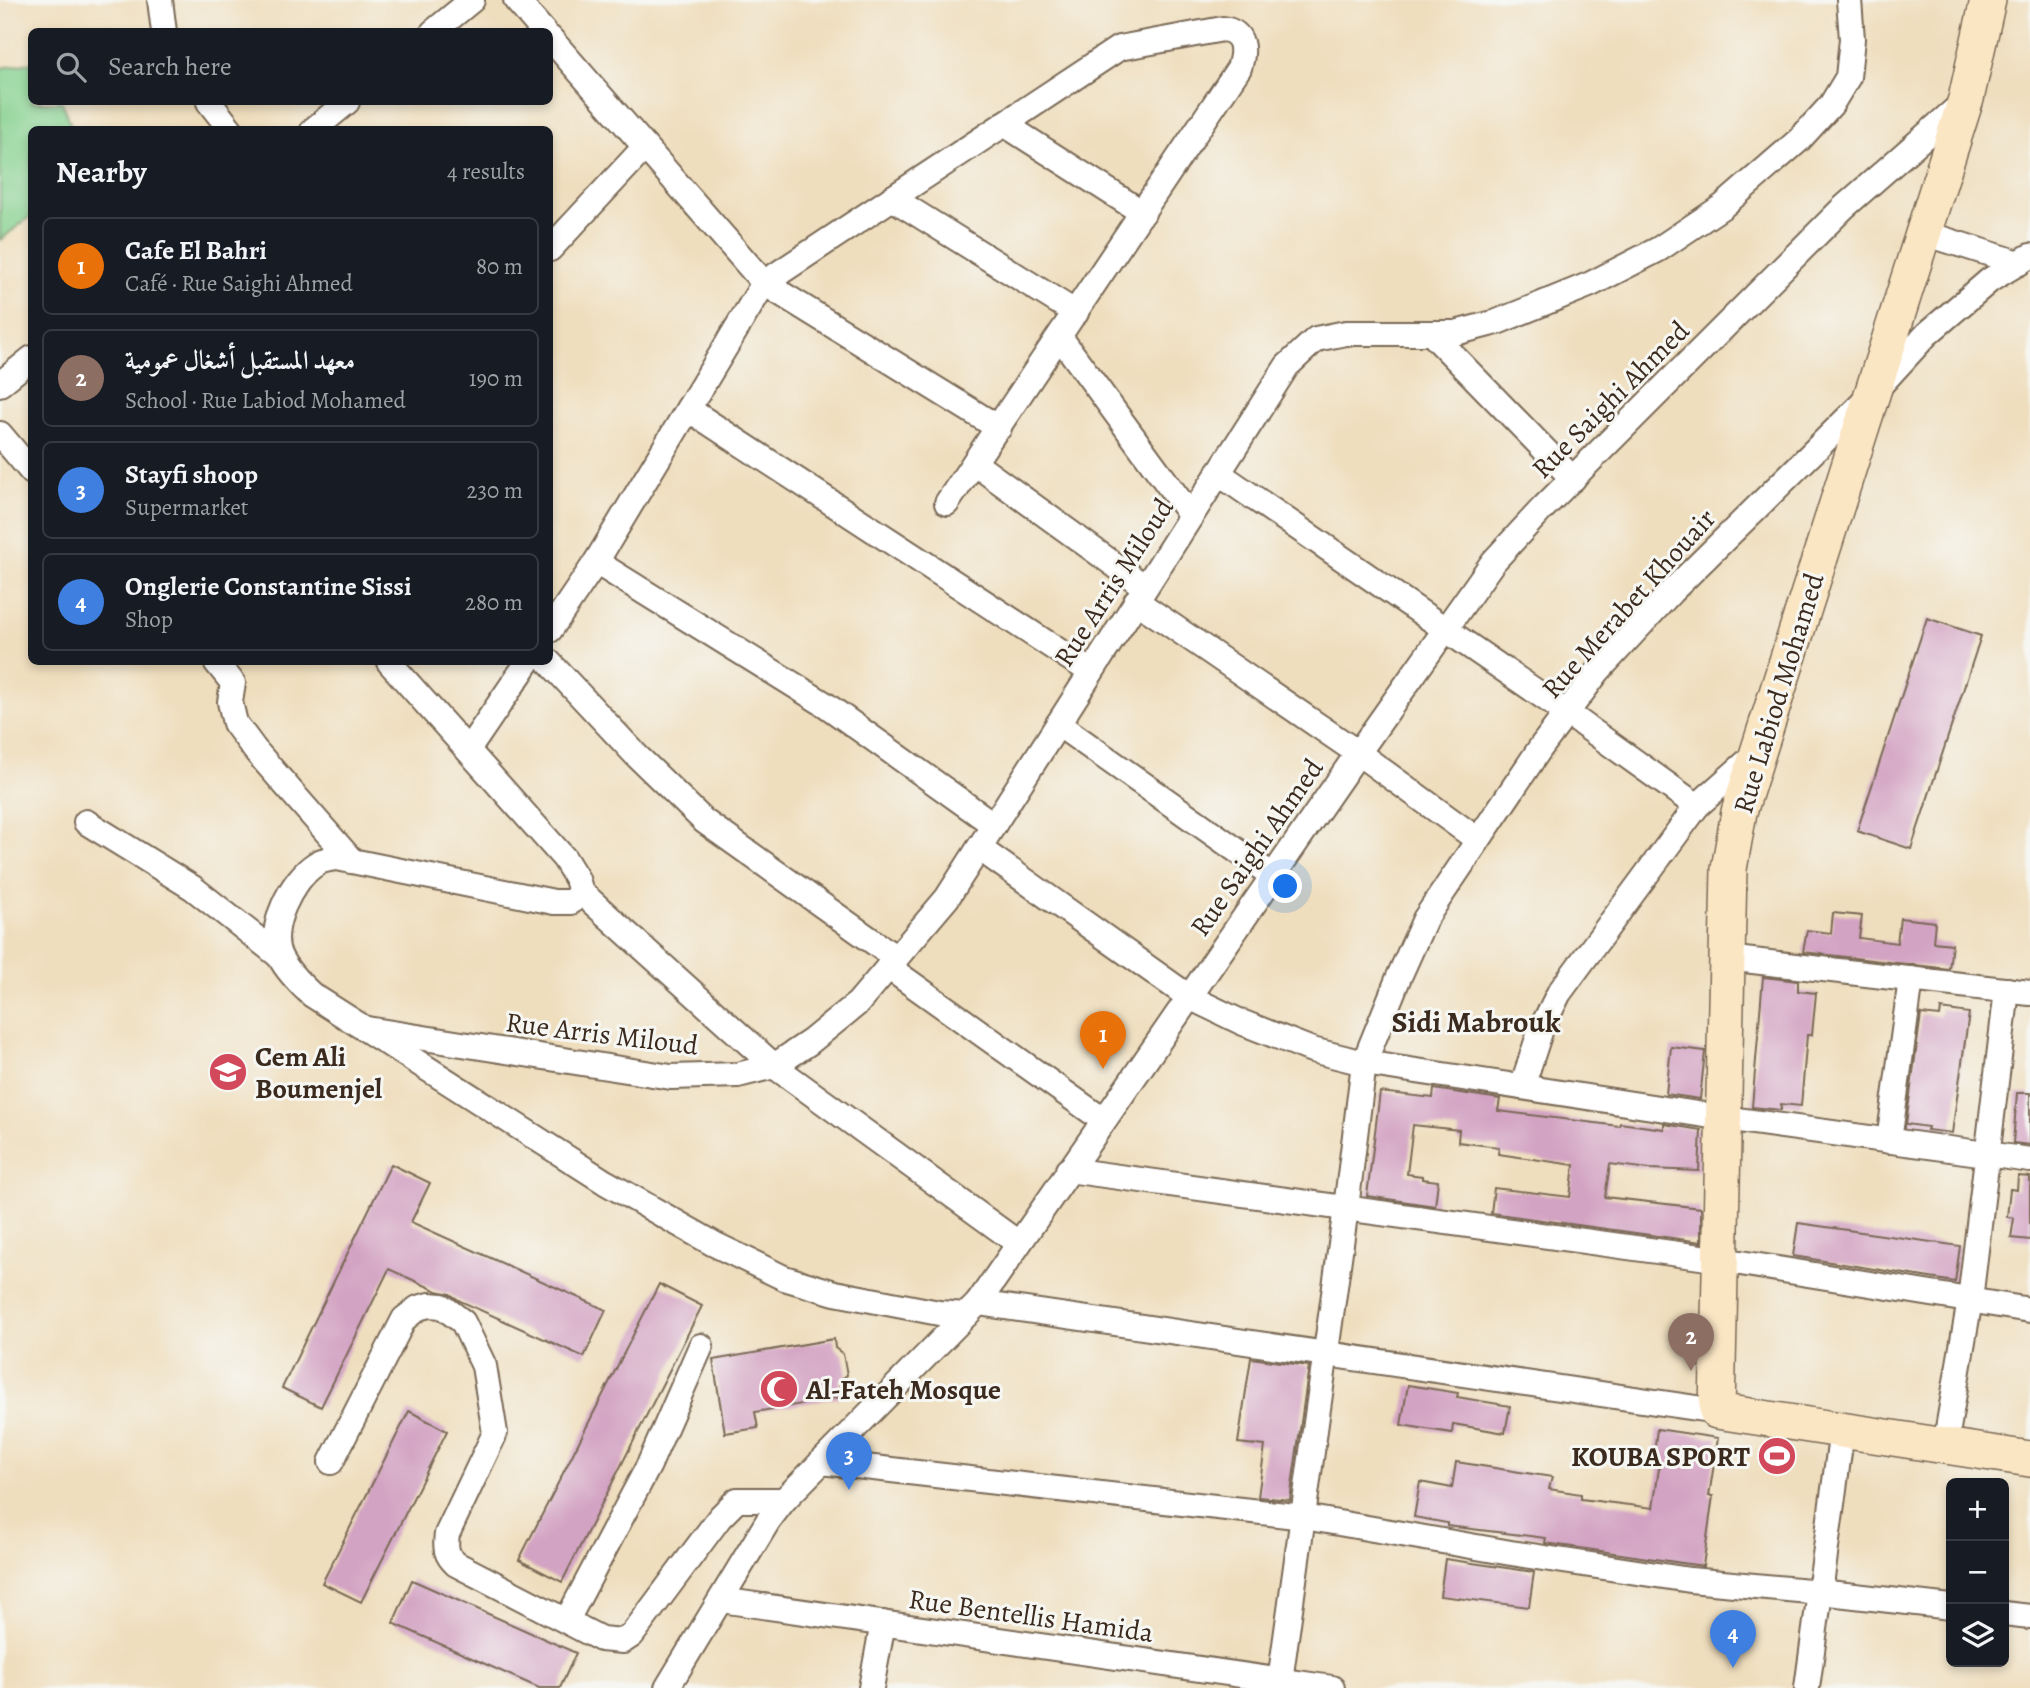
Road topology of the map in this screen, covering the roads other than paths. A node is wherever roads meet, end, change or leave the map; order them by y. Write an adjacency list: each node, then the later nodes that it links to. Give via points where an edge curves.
1 (160, 0): 6 (street)
2 (472, 0): 7 (street)
3 (516, 0): 8 (street)
4 (1850, 0): 24 (street, Rue Arris Miloud, via 1848,77 1799,140 1723,206 1660,249 1591,284 1497,322 1455,333)
5 (1988, 0): 10 (street, Rue Labiod Mohamed)
6 (164, 28)
7 (438, 28)
8 (540, 28)
9 (553, 41): 16 (street)
10 (1966, 99): 19 (street, Rue Labiod Mohamed); 35 (street, Rue Saighi Ahmed, via 1843,208)
11 (211, 105): 14 (street)
12 (343, 105): 15 (street)
13 (1004, 124): 17 (street); 18 (street); 18 (street, via 1119,48 1233,31 1242,46 1239,68)
14 (228, 126)
15 (318, 126)
16 (645, 147): 20 (street); 22 (street)
17 (892, 198): 22 (street); 23 (street)
18 (1143, 213): 23 (street)
19 (1924, 233): 21 (street); 28 (street, Rue Labiod Mohamed)
20 (553, 246)
21 (2024, 260): 28 (street, Rue Merabet Khouair, via 1990,280 1927,334)
22 (764, 283): 29 (street); 30 (street)
23 (1076, 313): 25 (street)
24 (1431, 333): 34 (street, Rue Arris Miloud, via 1346,333 1316,340 1287,366); 35 (street)
25 (1060, 337): 30 (street); 37 (street)
26 (28, 362): 27 (street)
27 (0, 384)
28 (1873, 393): 47 (street, Rue Merabet Khouair, via 1671,592 1598,671); 50 (street, Rue Labiod Mohamed)
29 (688, 409): 38 (street); 46 (street)
30 (999, 428): 32 (street)
31 (0, 434): 33 (street)
32 (974, 463): 36 (street); 39 (street)
33 (28, 467)
34 (1218, 473): 37 (street, Rue Arris Miloud); 41 (street)
35 (1573, 479): 41 (street, Rue Saighi Ahmed, via 1493,562)
36 (947, 503)
37 (1191, 516): 39 (street, Rue Arris Miloud)
38 (596, 562): 40 (street); 54 (street, via 826,705)
39 (1141, 594): 46 (street, Rue Arris Miloud); 51 (street)
40 (553, 625)
41 (1445, 630): 47 (street); 51 (street, Rue Saighi Ahmed)
42 (218, 665): 57 (street, via 233,683 230,702 235,723)
43 (392, 665): 49 (street)
44 (526, 665): 49 (street)
45 (552, 665): 62 (street, via 704,821)
46 (1091, 672): 48 (street, Rue Arris Miloud)
47 (1567, 713): 52 (street); 55 (street, Rue Merabet Khouair)
48 (1058, 724): 54 (street, Rue Arris Miloud); 58 (street)
49 (468, 750): 59 (street, via 564,858)
50 (1758, 751): 52 (street); 61 (street, Rue Labiod Mohamed, via 1739,812 1729,869)
51 (1358, 753): 55 (street); 58 (street, Rue Saighi Ahmed)
52 (1697, 806): 69 (street, via 1559,993 1541,1029)
53 (86, 822): 60 (street, via 192,888)
54 (994, 825): 56 (street, Rue Arris Miloud)
55 (1478, 840): 67 (street, Rue Merabet Khouair, via 1425,919)
56 (979, 848): 62 (street, Rue Arris Miloud, via 947,898); 65 (street)
57 (352, 861): 59 (street, via 554,902 571,902); 60 (street, via 337,858 317,863 300,878 280,915)
58 (1273, 876): 65 (street, Rue Saighi Ahmed)
59 (580, 892): 68 (street)
60 (278, 955): 66 (street, via 312,995)
61 (1727, 958): 63 (street); 70 (street, Rue Labiod Mohamed)
62 (892, 963): 68 (street, Rue Arris Miloud, via 858,1003); 71 (street)
63 (1911, 979): 64 (street); 72 (street)
64 (2018, 992): 73 (street)
65 (1189, 997): 67 (street, via 1312,1050); 71 (street, Rue Saighi Ahmed)
66 (367, 1029): 68 (street, Rue Arris Miloud, via 671,1077 738,1075); 80 (street, via 605,1182 783,1278 939,1313)
67 (1364, 1063): 69 (street); 76 (street, Rue Merabet Khouair)
68 (774, 1066): 77 (street)
69 (1522, 1087): 70 (street)
70 (1724, 1118): 72 (street); 78 (street, Rue Labiod Mohamed)
71 (1103, 1120): 75 (street, Rue Saighi Ahmed)
72 (1889, 1141): 73 (street)
73 (1989, 1155): 74 (street); 79 (street)
74 (2030, 1160)
75 (1068, 1170): 76 (street); 77 (street, Rue Saighi Ahmed)
76 (1346, 1208): 78 (street); 83 (street, Rue Merabet Khouair)
77 (1018, 1243): 80 (street, Rue Saighi Ahmed)
78 (1721, 1260): 79 (street); 84 (street, Rue Labiod Mohamed)
79 (1970, 1300): 81 (street); 86 (street)
80 (972, 1309): 83 (street); 89 (street, Rue Saighi Ahmed)
81 (2030, 1310)
82 (701, 1346): 97 (street, via 649,1465)
83 (1325, 1353): 84 (street); 91 (street, Rue Merabet Khouair)
84 (1717, 1411): 85 (street)
85 (1842, 1430): 86 (street); 92 (street)
86 (1945, 1446): 87 (street)
87 (2030, 1459)
88 (331, 1462): 97 (street, via 404,1318 418,1308 442,1306 463,1322 484,1366 495,1433 447,1534 448,1557)
89 (821, 1462): 90 (street, Rue Saighi Ahmed); 91 (street)
90 (784, 1500): 93 (street, Rue Saighi Ahmed); 97 (street, via 737,1500 632,1635 622,1641 601,1639)
91 (1304, 1517): 92 (street, via 1690,1580); 99 (street, Rue Merabet Khouair)
92 (1820, 1592): 94 (street); 103 (street)
93 (721, 1600): 98 (street, Rue Bentellis Hamida); 100 (street, Rue Saighi Ahmed)
94 (1946, 1606)
95 (2009, 1615): 96 (street)
96 (2030, 1617)
97 (567, 1620)
98 (883, 1623): 99 (street, Rue Bentellis Hamida); 101 (street)
99 (1279, 1685): 102 (street, Rue Bentellis Hamida)
100 (667, 1688)
101 (871, 1688)
102 (1332, 1688)
103 (1807, 1688)

